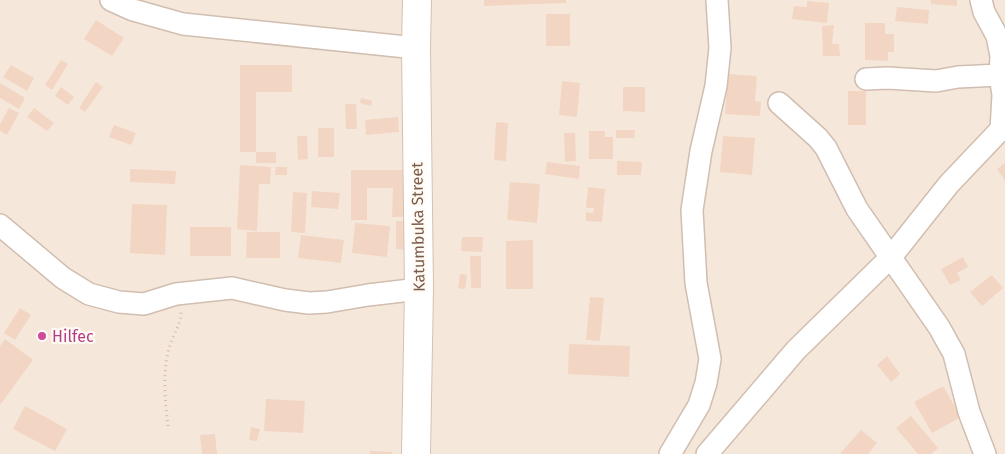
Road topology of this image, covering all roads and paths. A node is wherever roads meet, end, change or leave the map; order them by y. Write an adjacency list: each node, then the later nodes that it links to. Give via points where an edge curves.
1 (112, 0): 5 (street, via 133,10 183,24)
2 (417, 0): 5 (main road, Katumbuka Street)
3 (718, 0): 16 (street, via 720,48 716,86 692,210 696,284 710,359 699,405)
4 (981, 0): 6 (street, via 997,36)
5 (416, 48): 12 (main road, Katumbuka Street)
6 (1000, 75): 7 (street, via 936,81); 9 (street)
7 (866, 79)
8 (779, 103): 11 (street, via 826,148 857,209)
9 (1003, 127): 11 (street, via 949,184)
10 (0, 225): 13 (street, via 63,278 89,294 119,302 144,304)
11 (891, 257): 17 (street, via 796,350); 18 (street, via 954,354 969,412)
12 (419, 289): 13 (street, via 309,303 232,288); 15 (main road, Katumbuka Street)
13 (176, 294): 14 (path, via 181,317 170,345 167,365 165,398)
14 (168, 426)
15 (416, 454)
16 (670, 454)
17 (708, 454)
18 (985, 454)

